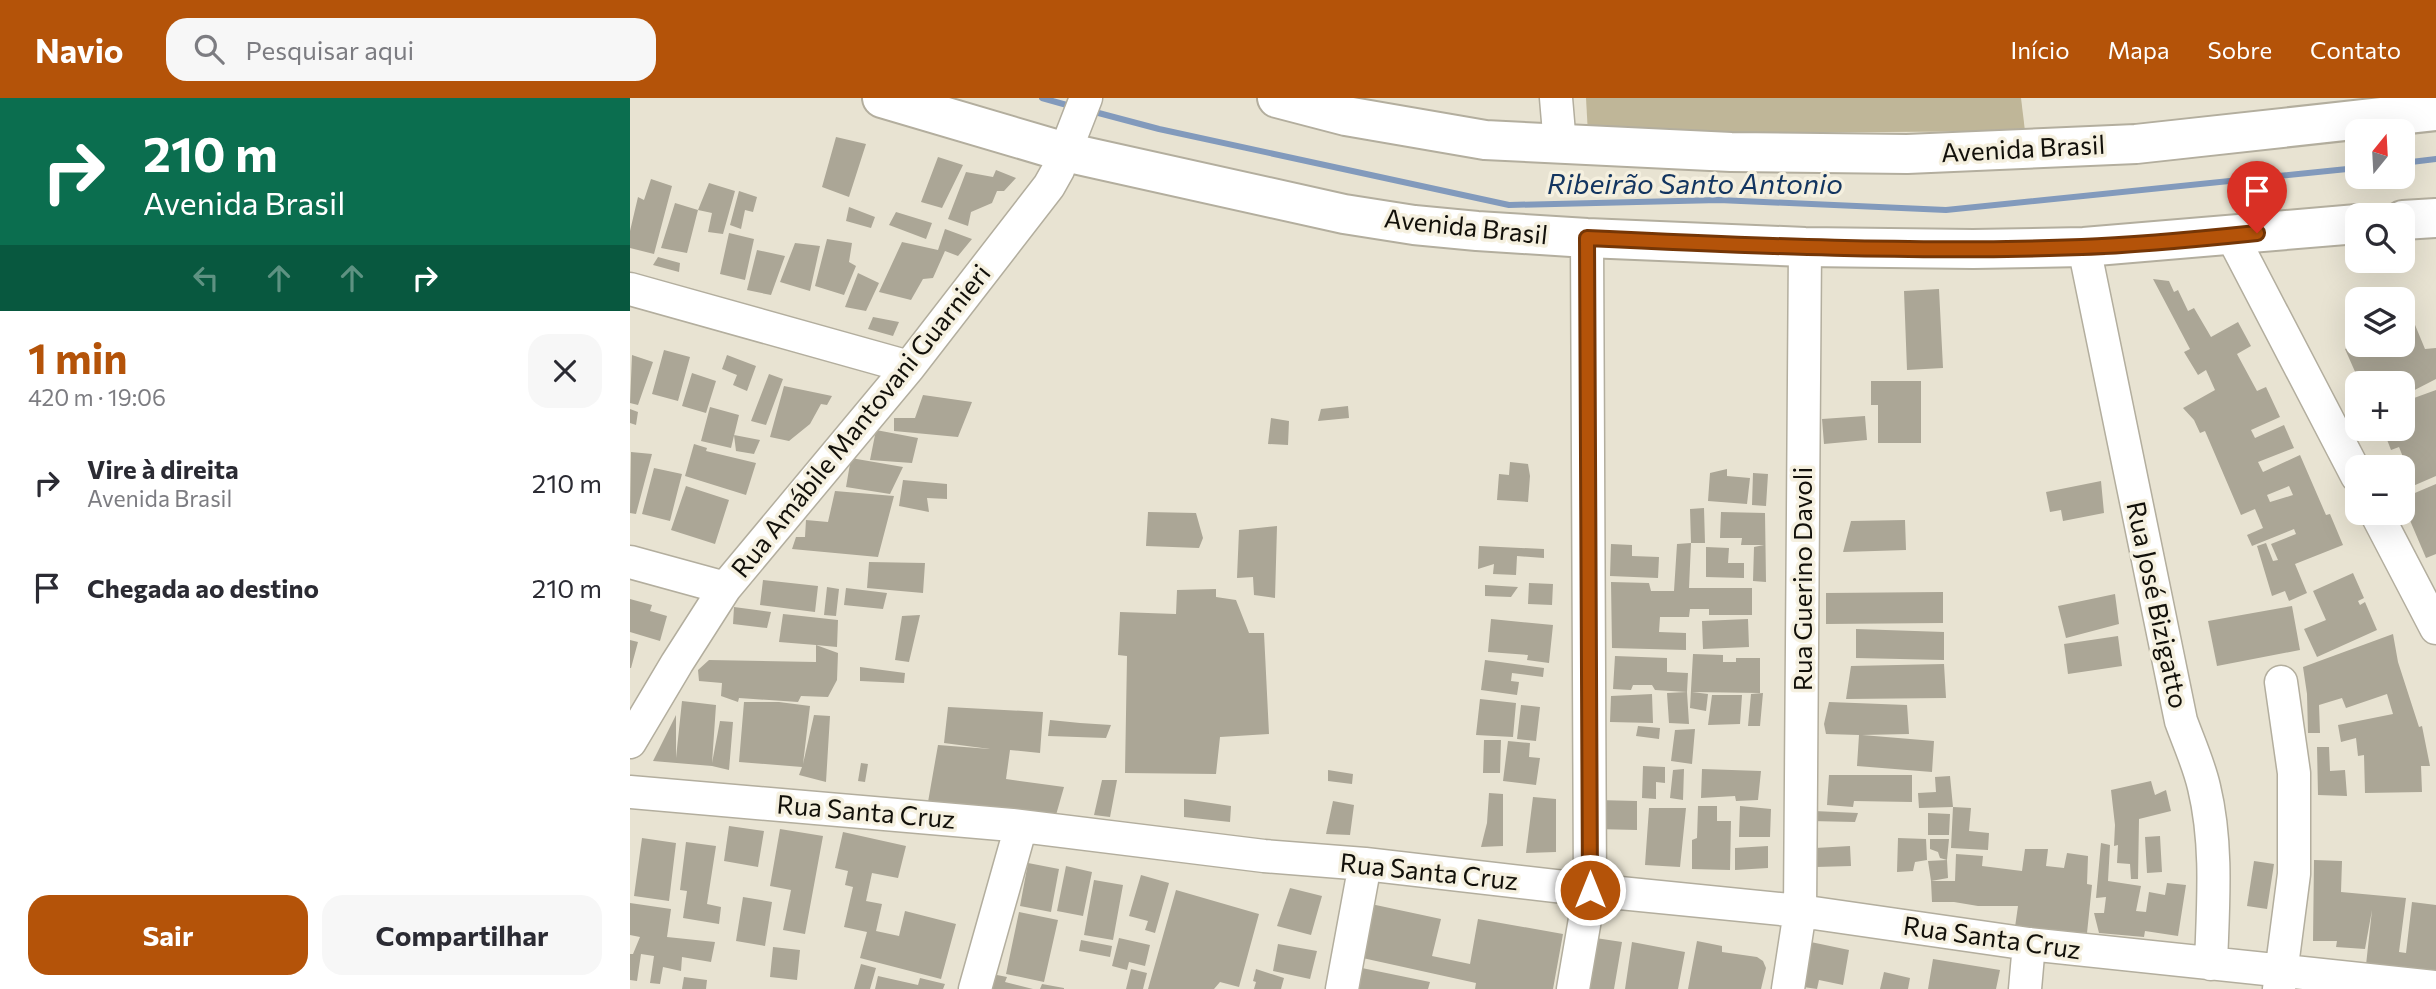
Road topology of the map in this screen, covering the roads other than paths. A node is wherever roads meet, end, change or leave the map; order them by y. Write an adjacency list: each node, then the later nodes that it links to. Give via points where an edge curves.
1 (881, 98): 7 (main road, Avenida Brasil)
2 (1086, 98): 7 (street, Rua Amábile Mantovani Guarnieri)
3 (1277, 98): 5 (main road, Avenida Brasil)
4 (1556, 98): 8 (street)
5 (1349, 107): 8 (main road, Avenida Brasil, via 1443,135)
6 (2436, 111): 8 (main road, Avenida Brasil, via 2136,144 2025,151 1866,154)
7 (1070, 141): 13 (main road, Avenida Brasil, via 1356,215 1414,225); 17 (street, Rua Amábile Mantovani Guarnieri, via 1049,186)
8 (1559, 145)
9 (2436, 218): 10 (main road)
10 (2415, 219)
11 (2345, 226): 12 (main road, Avenida Brasil)
12 (2232, 236): 15 (main road, Avenida Brasil); 18 (street)
13 (1587, 238): 14 (main road, Avenida Brasil); 28 (street)
14 (1805, 247): 15 (main road, Avenida Brasil); 29 (street, Rua Guerino Davoli)
15 (2084, 247): 31 (street, Rua José Bizigatto, via 2181,721 2204,786 2214,885)
16 (630, 289): 17 (street)
17 (909, 367): 21 (street, Rua Amábile Mantovani Guarnieri)
18 (2346, 455)
19 (2382, 525): 22 (street)
20 (630, 562): 21 (street)
21 (725, 588): 24 (street, Rua Amábile Mantovani Guarnieri)
22 (2436, 628)
23 (2281, 682): 32 (street, via 2294,774 2294,874)
24 (630, 742)
25 (630, 792): 26 (street, Rua Santa Cruz)
26 (1021, 826): 27 (street, Rua Santa Cruz); 34 (street)
27 (1365, 864): 28 (street, Rua Santa Cruz); 35 (street)
28 (1590, 890): 29 (street, Rua Santa Cruz); 36 (street)
29 (1800, 911): 30 (street, Rua Santa Cruz); 37 (street, Rua Guerino Davoli)
30 (2029, 944): 31 (street, Rua Santa Cruz); 38 (street)
31 (2211, 964): 32 (street, Rua Santa Cruz)
32 (2281, 980): 33 (street, Rua Santa Cruz)
33 (2436, 987)
34 (975, 989)
35 (1342, 989)
36 (1573, 989)
37 (1788, 989)
38 (2025, 989)

